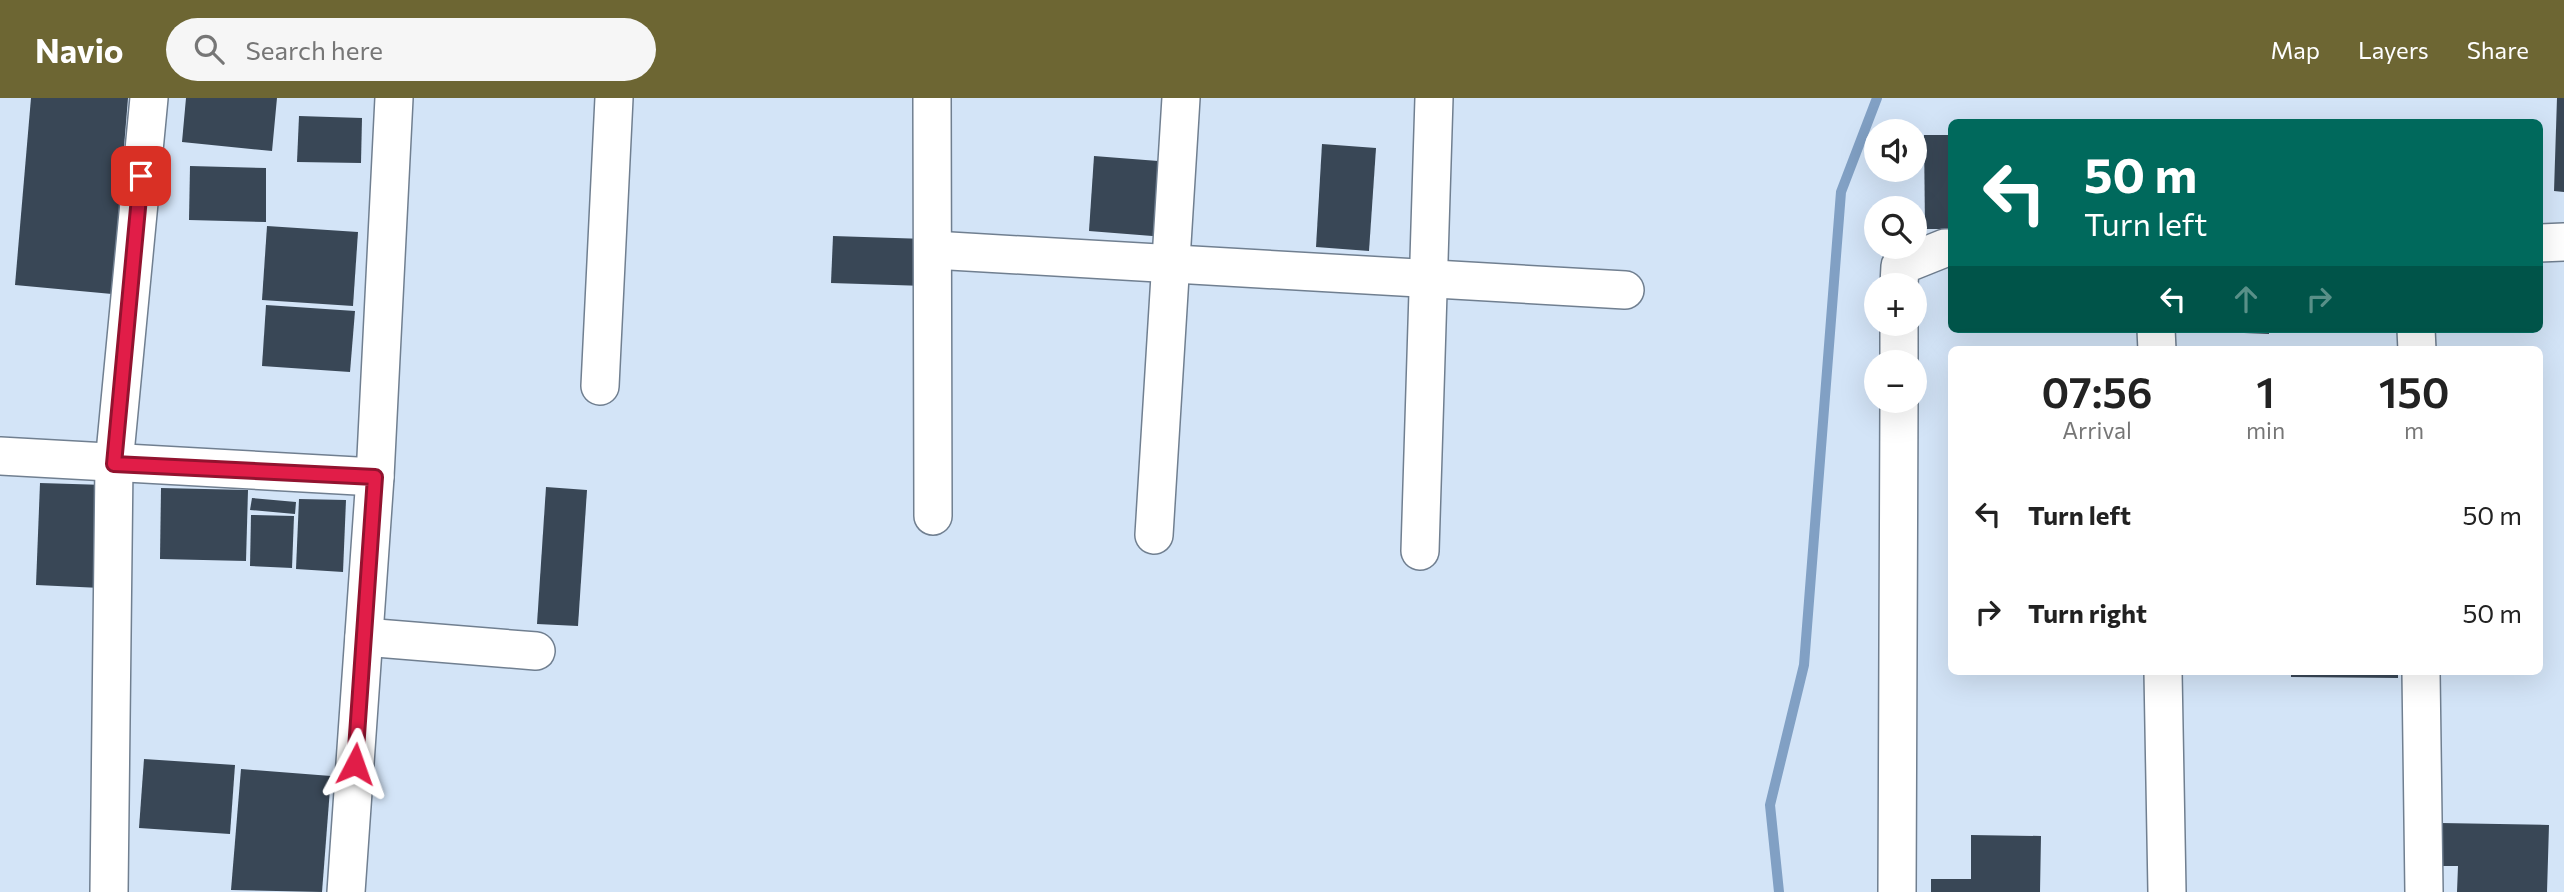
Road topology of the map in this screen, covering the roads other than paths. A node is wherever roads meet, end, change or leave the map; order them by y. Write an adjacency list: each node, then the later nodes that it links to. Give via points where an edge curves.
1 (149, 98): 18 (street)
2 (394, 98): 19 (street)
3 (614, 98): 15 (street)
4 (932, 98): 10 (street)
5 (1181, 98): 11 (street)
6 (1434, 98): 13 (street)
7 (2564, 242): 8 (street)
8 (2543, 243)
9 (1948, 248): 12 (street, via 1900,266)
10 (933, 250): 11 (street); 20 (street)
11 (1171, 264): 13 (street); 21 (street)
12 (1900, 273)
13 (1428, 278): 14 (street); 22 (street)
14 (1625, 290)
15 (600, 386)
16 (1899, 413): 29 (street)
17 (0, 456): 18 (street)
18 (114, 464): 19 (street); 27 (street)
19 (375, 477): 23 (street)
20 (933, 516)
21 (1154, 535)
22 (1420, 551)
23 (364, 637): 24 (street); 28 (street)
24 (536, 651)
25 (2163, 675): 30 (street)
26 (2421, 675): 31 (street)
27 (109, 892)
28 (346, 892)
29 (1897, 892)
30 (2167, 892)
31 (2424, 892)

